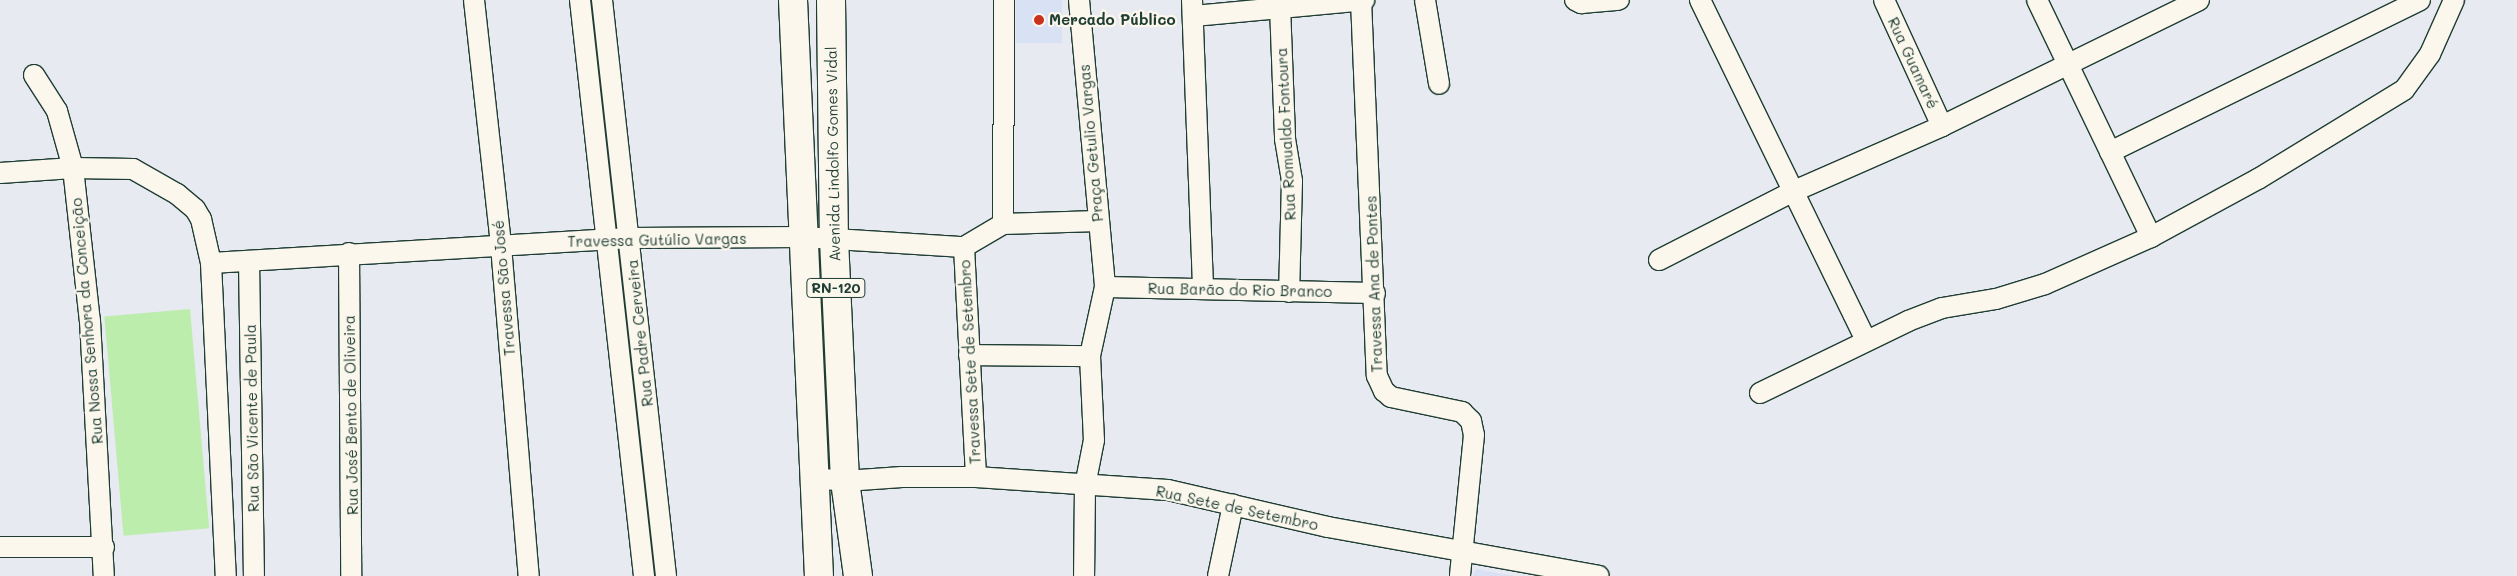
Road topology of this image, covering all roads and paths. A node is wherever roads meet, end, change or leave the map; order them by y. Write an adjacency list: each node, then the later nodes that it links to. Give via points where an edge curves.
1 (474, 0): 35 (street, Travessa São José)
2 (580, 0): 34 (street, Rua Padre Cerveira)
3 (602, 0): 32 (street, Rua Padre Cerveira)
4 (793, 0): 30 (main road, Avenida Lindolfo Gomes Vidal / RN-120)
5 (831, 0): 33 (main road, Avenida Lindolfo Gomes Vidal / RN-120)
6 (1004, 0): 29 (street)
7 (1079, 0): 28 (street, Praça Getulio Vargas)
8 (1362, 0): 18 (street); 44 (street, Travessa Ana de Pontes)
9 (1425, 0): 22 (street)
10 (1575, 0): 11 (street, via 1582,3)
11 (1619, 0)
12 (1700, 0): 27 (street)
13 (1884, 0): 23 (street, Rua Guamaré)
14 (2037, 0): 20 (street)
15 (2420, 0): 24 (street)
16 (2454, 0): 31 (street, via 2430,54 2404,90 2258,179)
17 (2186, 3): 20 (street)
18 (1280, 6): 19 (street); 43 (street, Rua Romualdo Fontoura, via 1285,139 1292,181)
19 (1192, 8): 42 (street)
20 (2068, 64): 23 (street); 24 (street)
21 (34, 75): 25 (street, Rua Nossa Senhora da Conceição, via 58,111)
22 (1439, 84)
23 (1942, 126): 27 (street)
24 (2110, 152): 31 (street)
25 (73, 168): 26 (street); 40 (street, Rua São Vicente de Paula, via 133,170 159,181 195,209 205,228); 56 (street, Rua Nossa Senhora da Conceição, via 90,321)
26 (0, 173)
27 (1792, 192): 38 (street); 45 (street)
28 (1098, 221): 29 (street); 41 (street, Praça Getulio Vargas)
29 (1003, 224): 36 (street)
30 (803, 237): 32 (street, Travessa Gutúlio Vargas); 33 (street, Travessa Gutúlio Vargas); 50 (main road, Avenida Lindolfo Gomes Vidal / RN-120)
31 (2151, 237): 45 (street, via 2045,284 1996,299 1942,308)
32 (630, 238): 34 (street, Travessa Gutúlio Vargas); 63 (street, Rua Padre Cerveira)
33 (834, 239): 36 (street, Travessa Gutúlio Vargas); 51 (main road, Avenida Lindolfo Gomes Vidal / RN-120)
34 (607, 240): 35 (street, Travessa Gutúlio Vargas); 62 (street, Rua Padre Cerveira)
35 (501, 246): 37 (street, Travessa Gutúlio Vargas); 61 (street, Travessa São José)
36 (964, 247): 46 (street, Travessa Sete de Setembro)
37 (349, 253): 39 (street, Travessa Gutúlio Vargas); 60 (street, Rua José Bento de Oliveira)
38 (1659, 260)
39 (250, 261): 40 (street, Travessa Gutúlio Vargas); 59 (street, Rua São Vicente de Paula)
40 (210, 263): 58 (street, Rua São Vicente de Paula)
41 (1105, 286): 42 (street, Rua Barão do Rio Branco); 47 (street, Praça Getulio Vargas)
42 (1203, 289): 43 (street, Rua Barão do Rio Branco)
43 (1289, 292): 44 (street, Rua Barão do Rio Branco)
44 (1375, 293): 54 (street, Travessa Ana de Pontes, via 1377,376 1384,391 1400,399 1462,412 1471,421 1474,435)
45 (1866, 341): 48 (street)
46 (969, 355): 47 (street); 49 (street, Travessa Sete de Setembro)
47 (1090, 356): 52 (street, Praça Getulio Vargas, via 1094,440)
48 (1760, 393)
49 (976, 477): 51 (street, Rua Sete de Setembro); 52 (street, Rua Sete de Setembro)
50 (812, 478): 51 (street, Rua Sete de Setembro); 64 (main road, Avenida Lindolfo Gomes Vidal / RN-120)
51 (845, 481): 65 (main road, Avenida Lindolfo Gomes Vidal / RN-120)
52 (1085, 486): 53 (street, Rua Sete de Setembro, via 1168,490); 66 (street, Praça Getulio Vargas)
53 (1233, 505): 54 (street, Rua Sete de Setembro, via 1328,527); 67 (street)
54 (1462, 541): 68 (street, Travessa Ana de Pontes); 69 (street, Rua Sete de Setembro)
55 (0, 547): 56 (street)
56 (104, 547): 57 (street, Rua Nossa Senhora da Conceição)
57 (104, 576)
58 (226, 576)
59 (254, 576)
60 (351, 576)
61 (529, 576)
62 (644, 576)
63 (666, 576)
64 (819, 576)
65 (858, 576)
66 (1084, 576)
67 (1218, 576)
68 (1460, 576)
69 (1595, 576)

